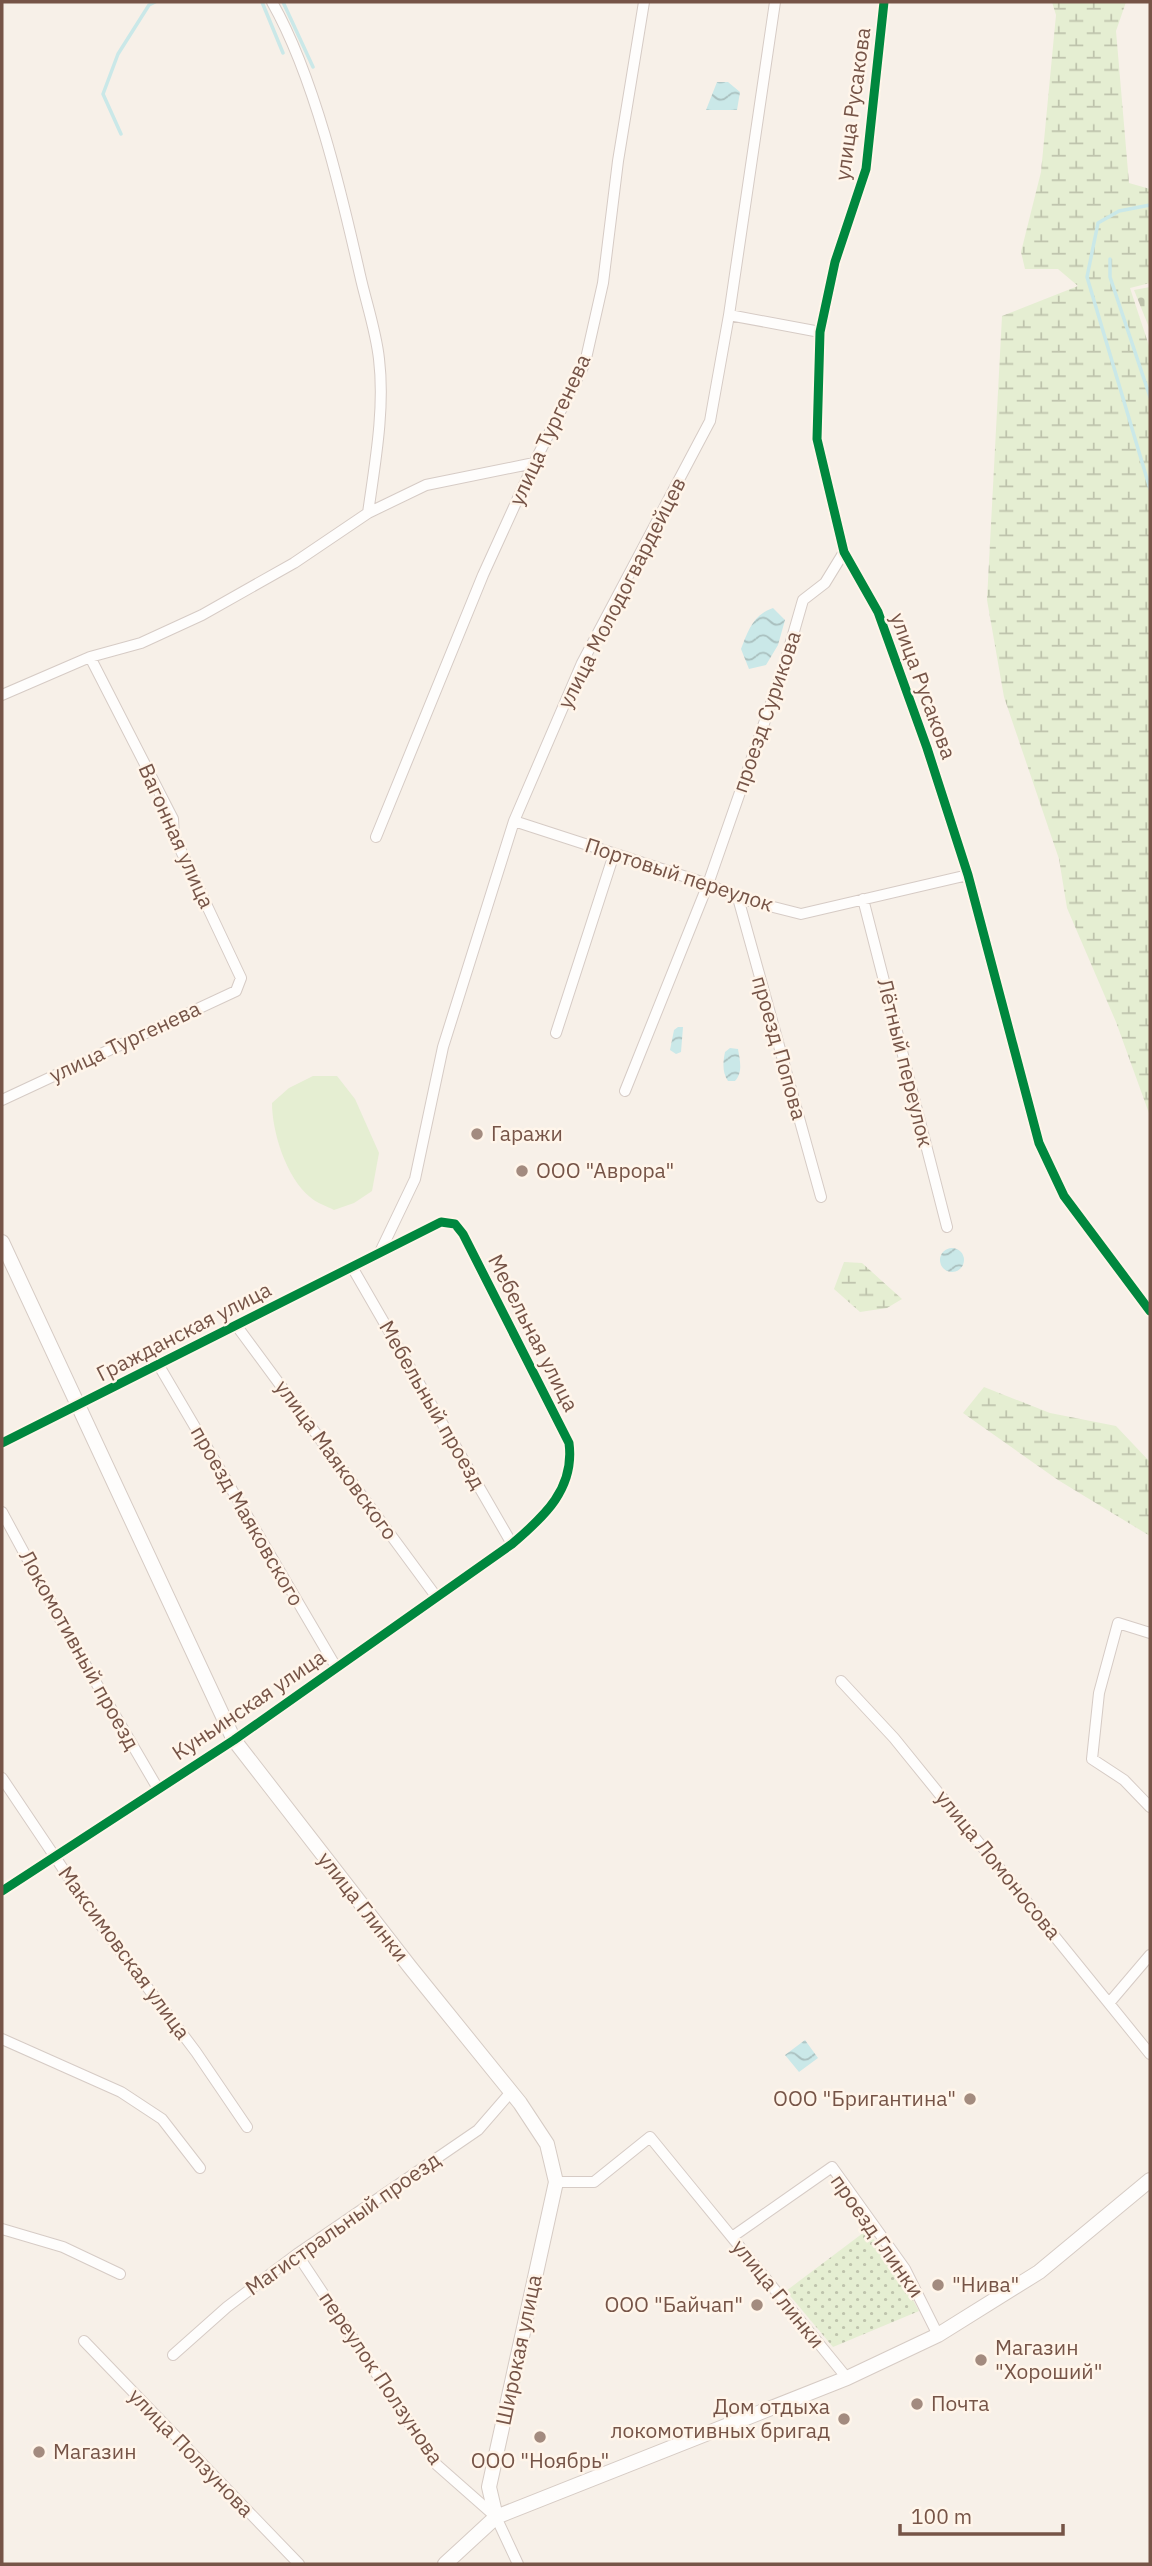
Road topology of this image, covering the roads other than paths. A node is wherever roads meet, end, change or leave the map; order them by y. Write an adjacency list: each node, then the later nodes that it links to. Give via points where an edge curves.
1 (272, 2): 8 (street, via 285,25 324,135 379,359 378,437)
2 (644, 2): 7 (street, улица Тургенева, via 603,283 585,363)
3 (775, 2): 5 (street, улица Молодогвардейцев)
4 (884, 2): 6 (street, улица Русакова, via 866,169 835,262)
5 (729, 315): 6 (street); 12 (street, улица Молодогвардейцев, via 710,421 582,663)
6 (820, 332): 9 (street, улица Русакова, via 817,439)
7 (534, 463): 8 (street, via 426,485); 13 (street, улица Тургенева)
8 (368, 513): 10 (street, via 294,563 202,615 141,643)
9 (844, 552): 15 (street, улица Русакова, via 878,612); 16 (street, проезд Сурикова, via 825,583 803,600)
10 (90, 657): 11 (street); 19 (street, Вагонная улица, via 173,818 174,836)
11 (2, 695)
12 (514, 821): 14 (street, Портовый переулок); 27 (street, улица Молодогвардейцев, via 443,1047 415,1179)
13 (376, 836)
14 (614, 853): 16 (street, Портовый переулок); 20 (street)
15 (968, 875): 18 (street, Портовый переулок); 29 (street, улица Русакова, via 1039,1143 1064,1196)
16 (708, 884): 17 (street, Портовый переулок); 21 (street)
17 (738, 898): 18 (street, Портовый переулок, via 801,914); 23 (street, проезд Попова)
18 (863, 900): 25 (street, Лётный переулок)
19 (241, 978): 22 (street, улица Тургенева, via 236,991)
20 (556, 1033)
21 (625, 1091)
22 (2, 1100)
23 (821, 1197)
24 (455, 1224): 27 (street, Гражданская улица, via 441,1222); 34 (street, Мебельная улица, via 559,1421)
25 (947, 1227)
26 (2, 1242): 32 (street, улица Глинки)
27 (381, 1250): 28 (street, Гражданская улица)
28 (352, 1267): 30 (street, Гражданская улица); 36 (street, Мебельный проезд)
29 (1150, 1311)
30 (236, 1325): 31 (street, Гражданская улица); 37 (street, улица Маяковского)
31 (158, 1364): 32 (street, Гражданская улица); 39 (street, проезд Маяковского)
32 (80, 1404): 33 (street, Гражданская улица); 41 (street, улица Глинки)
33 (2, 1443)
34 (572, 1463): 36 (street, Куньинская улица, via 565,1486 542,1519)
35 (2, 1512): 43 (street, Локомотивный проезд)
36 (512, 1544): 37 (street, Куньинская улица)
37 (435, 1595): 39 (street, Куньинская улица)
38 (1150, 1633): 44 (street, via 1118,1623 1099,1693 1092,1759 1124,1780)
39 (335, 1667): 41 (street, Куньинская улица)
40 (841, 1681): 48 (street, улица Ломоносова, via 894,1738)
41 (234, 1740): 43 (street, Куньинская улица); 51 (street, улица Глинки)
42 (2, 1778): 45 (street, Максимовская улица)
43 (157, 1787): 45 (street, Куньинская улица)
44 (1150, 1807)
45 (52, 1856): 46 (street, Куньинская улица); 52 (street, Максимовская улица)
46 (2, 1891)
47 (1150, 1955): 48 (street)
48 (1110, 2002): 50 (street, улица Ломоносова)
49 (2, 2039): 53 (street, via 121,2092 162,2119)
50 (1150, 2053)
51 (511, 2092): 55 (street, улица Глинки, via 547,2144); 58 (street, Магистральный проезд, via 478,2130)
52 (247, 2127)
53 (201, 2168)
54 (1150, 2180): 60 (street, via 1039,2272)
55 (556, 2182): 57 (street, улица Глинки, via 594,2182 650,2137); 64 (street, Широкая улица, via 489,2487)
56 (2, 2229): 59 (street, via 63,2247)
57 (732, 2237): 60 (street, проезд Глинки, via 832,2167 905,2269); 63 (street, улица Глинки)
58 (296, 2254): 62 (street, Магистральный проезд); 64 (street, переулок Ползунова, via 437,2465)
59 (120, 2274)
60 (938, 2335): 63 (street)
61 (84, 2341): 65 (street, улица Ползунова)
62 (173, 2355)
63 (847, 2378): 64 (street)
64 (496, 2517): 66 (street); 67 (street, переулок Ползунова)
65 (299, 2564)
66 (445, 2564)
67 (518, 2564)

